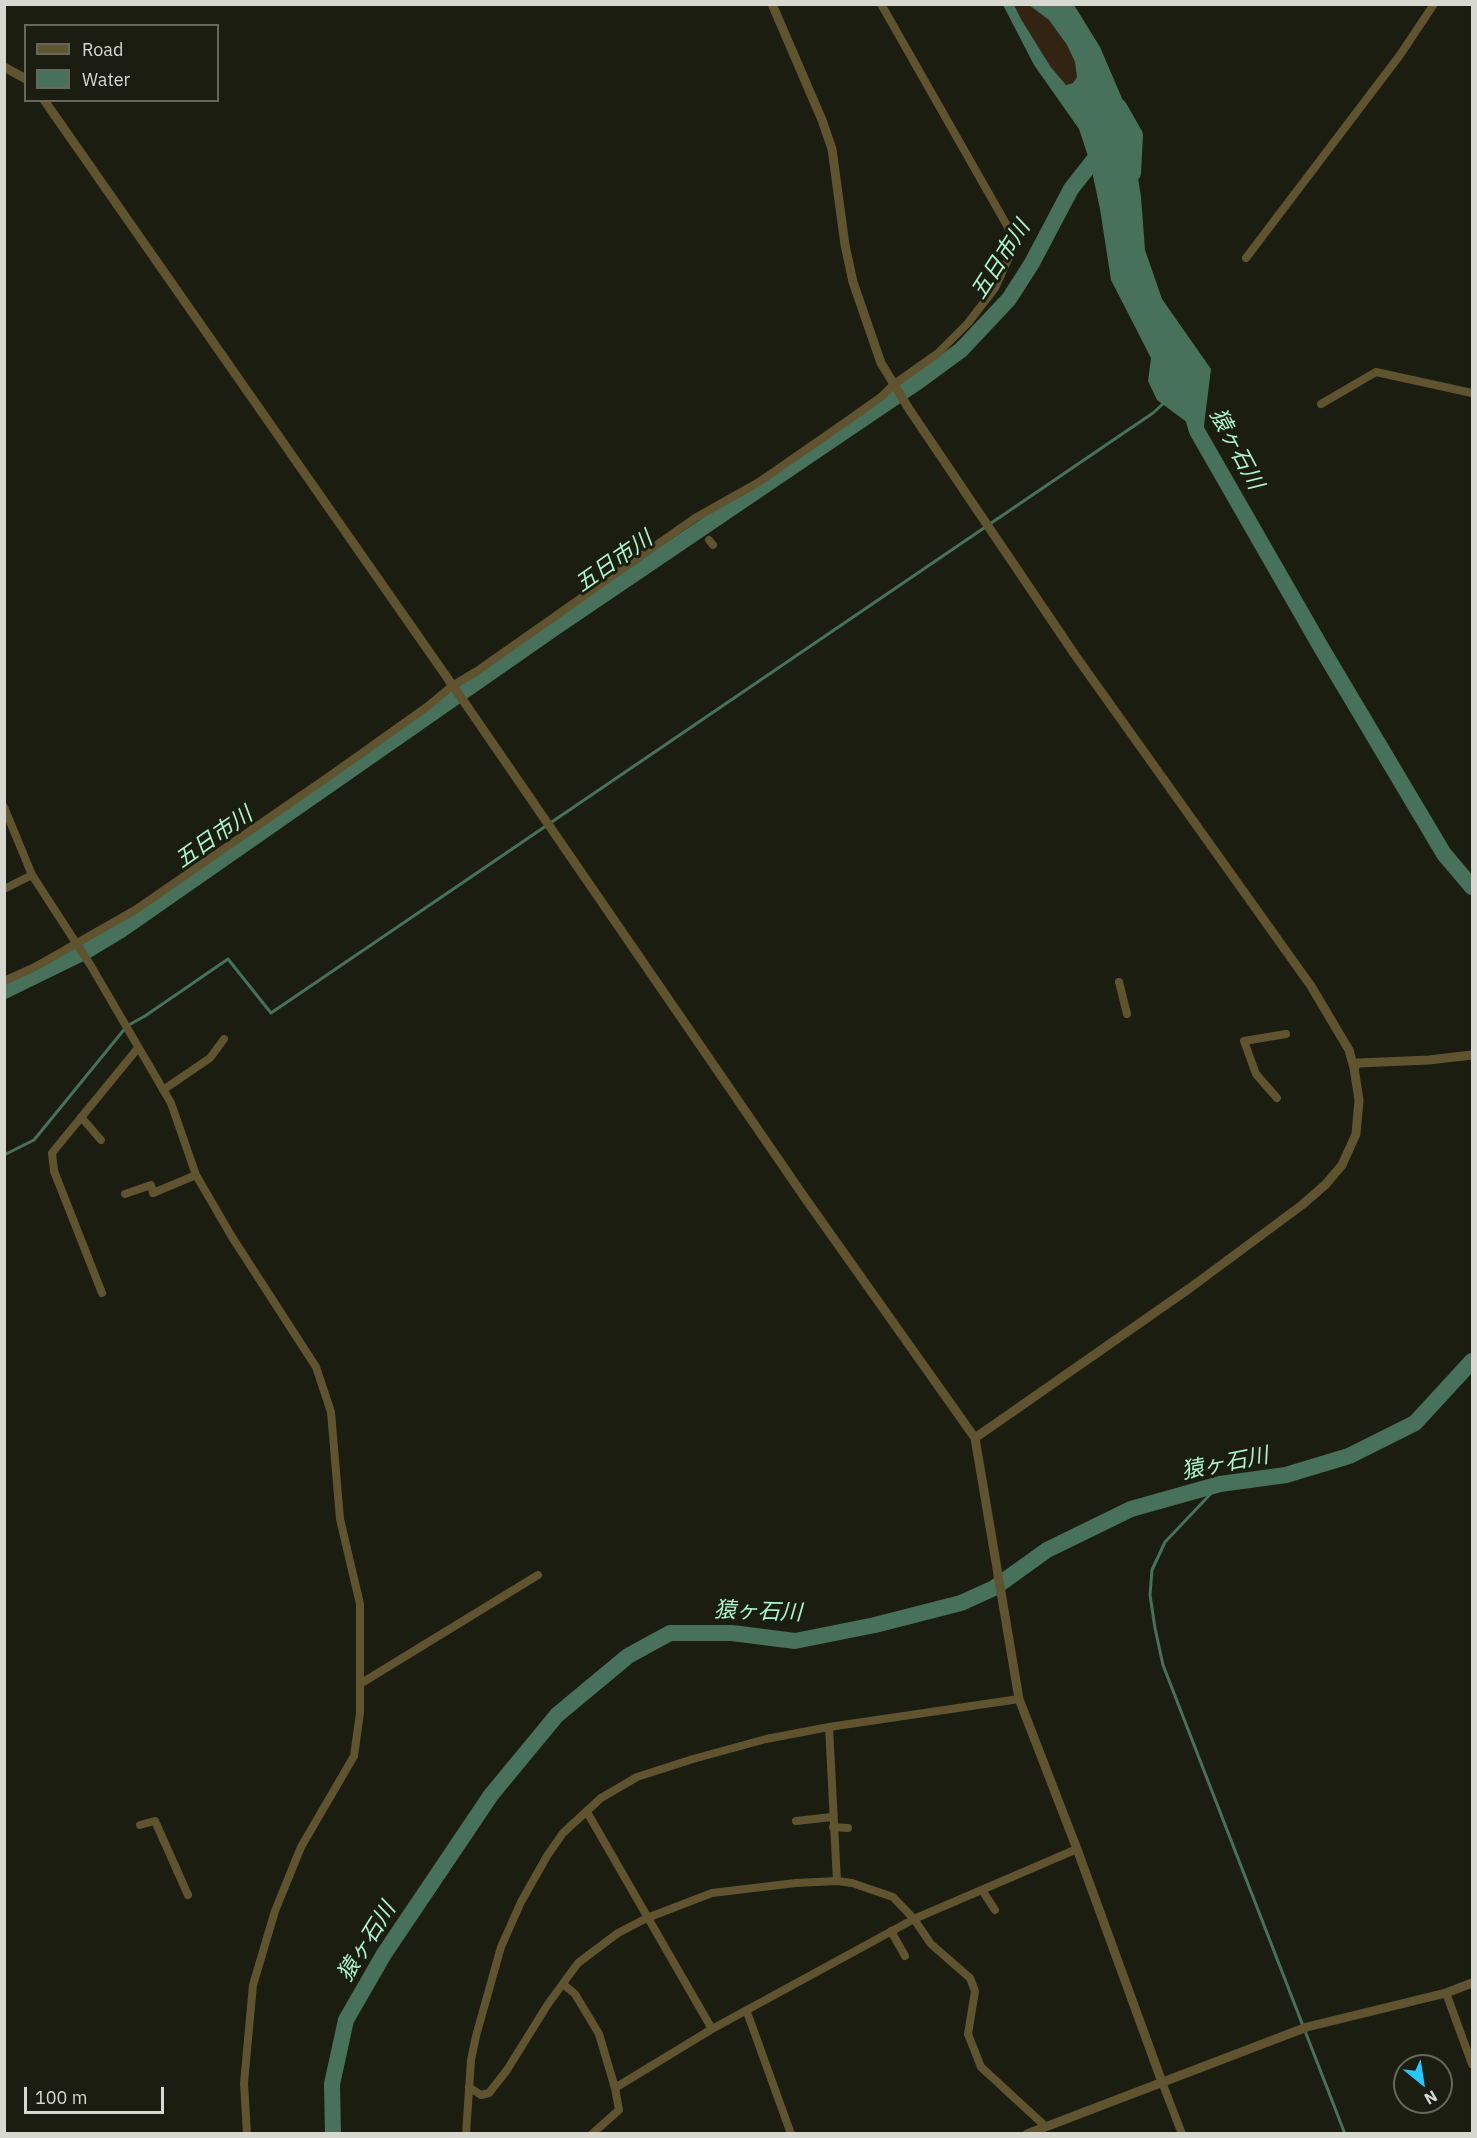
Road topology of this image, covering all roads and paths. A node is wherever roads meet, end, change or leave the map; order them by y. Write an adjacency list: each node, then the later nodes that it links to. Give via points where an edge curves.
1 (772, 4): 8 (street, via 829,139 853,282 881,363)
2 (881, 4): 8 (street, via 1013,236 1010,255 995,288 968,323)
3 (1434, 4): 7 (street, via 1400,55)
4 (4, 67): 5 (street)
5 (24, 78)
6 (45, 102): 11 (street)
7 (1246, 258)
8 (895, 387): 11 (street, via 759,482 695,518); 23 (street, via 1075,655 1311,986 1348,1050)
9 (1473, 393): 10 (street, via 1376,372)
10 (1321, 404)
11 (453, 687): 15 (street, via 135,910); 31 (street, via 798,1189)
12 (4, 807): 13 (street)
13 (32, 875): 14 (street); 15 (street)
14 (4, 889)
15 (77, 945): 16 (street); 21 (street)
16 (4, 981)
17 (1119, 982): 18 (street)
18 (1127, 1014)
19 (1286, 1034): 25 (street, via 1244,1041 1256,1074)
20 (224, 1039): 24 (street, via 210,1058)
21 (138, 1048): 24 (street); 26 (street)
22 (1473, 1055): 23 (street, via 1358,1063)
23 (1354, 1068): 31 (street, via 1359,1100 1356,1134 1342,1165 1326,1184 1190,1288)
24 (163, 1090): 28 (street)
25 (1277, 1098)
26 (81, 1117): 27 (street); 30 (street, via 52,1153 54,1171)
27 (101, 1140)
28 (196, 1175): 29 (street, via 153,1192 151,1185); 33 (street, via 316,1367 328,1403 340,1519 360,1604)
29 (125, 1194)
30 (102, 1293)
31 (975, 1438): 34 (street)
32 (538, 1575): 33 (street)
33 (360, 1684): 61 (street, via 354,1756 301,1847 274,1911 254,1985 244,2083)
34 (1018, 1700): 35 (street); 42 (street)
35 (829, 1727): 36 (street, via 766,1738 637,1777 601,1798); 37 (street)
36 (587, 1812): 47 (street); 58 (street, via 563,1833 547,1856 501,1947 476,2036)
37 (832, 1817): 38 (street); 40 (street)
38 (796, 1821)
39 (140, 1825): 45 (street, via 155,1821)
40 (832, 1827): 41 (street); 43 (street)
41 (848, 1828)
42 (1077, 1849): 44 (street); 57 (street)
43 (837, 1881): 47 (street, via 712,1893); 48 (street, via 893,1897)
44 (982, 1890): 46 (street); 48 (street)
45 (188, 1895)
46 (995, 1910)
47 (648, 1918): 52 (street, via 592,1951); 55 (street)
48 (914, 1919): 49 (street); 60 (street, via 931,1944 970,1978 975,1991 968,2034 981,2067)
49 (891, 1931): 50 (street); 54 (street)
50 (905, 1956)
51 (1473, 1983): 53 (street)
52 (562, 1984): 58 (street, via 489,2093 481,2096); 59 (street, via 575,1994 599,2034)
53 (1446, 1993): 56 (street); 57 (street, via 1307,2027)
54 (747, 2012): 55 (street); 64 (street)
55 (712, 2030): 59 (street)
56 (1473, 2064)
57 (1162, 2082): 60 (street); 66 (street)
58 (469, 2087): 62 (street)
59 (615, 2088): 63 (street, via 619,2110)
60 (1045, 2126): 65 (street)
61 (247, 2133)
62 (466, 2133)
63 (592, 2133)
64 (791, 2133)
65 (1027, 2133)
66 (1182, 2133)

